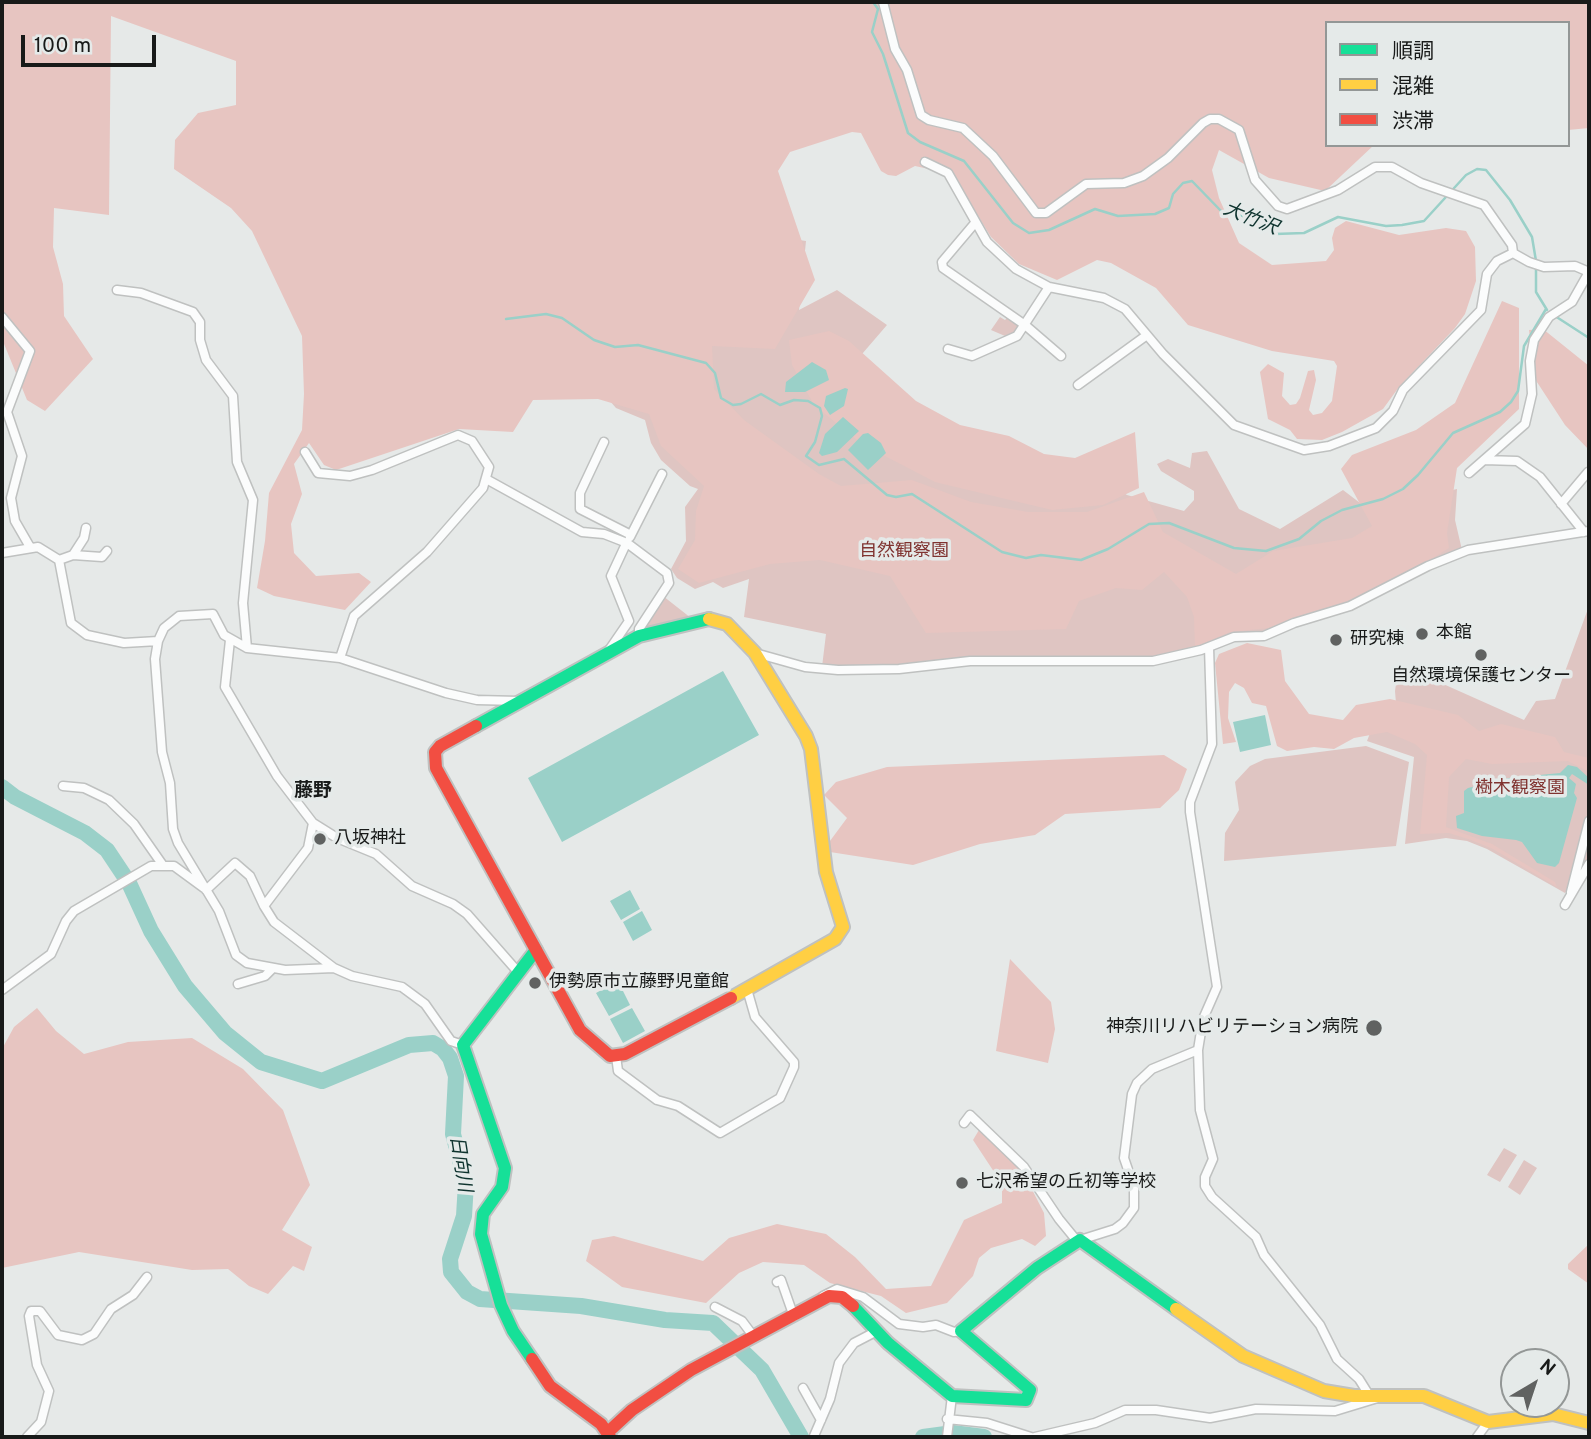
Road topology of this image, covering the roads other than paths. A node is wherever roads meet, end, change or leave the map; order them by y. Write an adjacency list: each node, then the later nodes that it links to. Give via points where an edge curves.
1 (883, 2): 4 (street, via 895,49 921,115 963,128 993,156 1018,193 1040,214 1086,184 1124,183 1148,173 1210,119 1228,122 1238,130 1255,180 1278,206 1287,208 1338,190 1383,165 1392,166 1490,210)
2 (925, 162): 3 (street, via 948,173)
3 (975, 223): 6 (street, via 1007,261); 9 (street, via 942,262 943,268)
4 (1513, 253): 5 (street, via 1544,267); 10 (street, via 1497,261 1486,274 1481,310 1404,390 1393,411 1376,428 1329,446 1304,450 1234,425)
5 (1589, 272): 16 (street, via 1572,302 1549,317 1534,340 1532,394 1525,424)
6 (1049, 287): 9 (street); 10 (street, via 1104,298 1125,309)
7 (117, 290): 36 (street, via 141,293 193,312 200,322 206,360 233,396 237,461 253,500 243,603)
8 (2, 317): 25 (street, via 30,351 7,412 22,456 11,498 15,521)
9 (1025, 325): 11 (street, via 1017,336 972,356); 12 (street)
10 (1147, 335): 13 (street)
11 (947, 349)
12 (1061, 356)
13 (1078, 385)
14 (604, 442): 24 (street, via 580,493 580,509)
15 (305, 452): 20 (street, via 318,473 350,476 458,435 472,441 483,454)
16 (1484, 460): 18 (street); 21 (street, via 1517,461 1540,477)
17 (1588, 472): 21 (street)
18 (1469, 473)
19 (662, 474): 24 (street)
20 (488, 480): 32 (street, via 582,532 627,543 667,573 669,583); 39 (street, via 428,552 358,610)
21 (1561, 504): 23 (street)
22 (86, 528): 28 (street)
23 (1587, 531): 35 (street, via 1468,550 1350,606 1264,636 1234,637)
24 (628, 541): 31 (street)
25 (30, 547): 27 (street); 29 (street)
26 (107, 551): 28 (street, via 102,557)
27 (2, 553)
28 (73, 555): 29 (street)
29 (59, 560): 34 (street, via 71,623 79,630 124,643)
30 (604, 564): 31 (street)
31 (613, 570): 37 (street, via 611,576 629,621)
32 (639, 636): 37 (street); 38 (street, via 719,620)
33 (230, 640): 34 (street, via 213,614 179,615 163,628); 36 (street); 43 (street, via 225,687 277,776)
34 (158, 641): 46 (street, via 156,682 173,829)
35 (1209, 647): 38 (street, via 1124,664 970,661 880,669 820,669); 58 (street, via 1212,744 1189,812 1217,987 1203,1019)
36 (247, 648): 39 (street)
37 (607, 653): 40 (street)
38 (755, 653): 55 (street, via 811,749 821,849 844,927 835,939)
39 (340, 658): 40 (street, via 446,693 477,700)
40 (519, 701): 50 (street, via 440,746 434,761)
41 (63, 786): 44 (street, via 84,788 109,800 134,824)
42 (1589, 821): 47 (street)
43 (313, 823): 49 (street, via 308,848); 53 (street, via 376,854 412,886 467,914)
44 (162, 864): 46 (street, via 174,866); 56 (street, via 74,911 51,954)
45 (1589, 864): 47 (street)
46 (205, 889): 49 (street, via 235,863 250,877); 51 (street, via 240,960)
47 (1571, 892): 48 (street)
48 (1565, 905)
49 (264, 906): 52 (street, via 274,922)
50 (536, 950): 53 (street); 59 (street, via 583,1035 604,1053)
51 (273, 968): 52 (street); 54 (street, via 265,976)
52 (334, 968): 57 (street, via 407,989 425,1004 451,1041)
53 (518, 972): 57 (street)
54 (238, 984)
55 (747, 989): 59 (street); 59 (street, via 755,1017 794,1067 780,1098 720,1133 678,1106 657,1100 618,1071)
56 (2, 990)
57 (463, 1045): 78 (street, via 505,1168 502,1187 482,1214 480,1228 502,1305 513,1331 550,1386)
58 (1198, 1050): 61 (street, via 1152,1069 1137,1083 1124,1158 1134,1187 1133,1208 1115,1229); 72 (street, via 1200,1111 1213,1159 1205,1186 1256,1237 1264,1255 1320,1325 1337,1359 1359,1379)
59 (616, 1056)
60 (964, 1123): 61 (street, via 970,1115 1024,1167)
61 (1079, 1240): 68 (street); 72 (street, via 1243,1356 1324,1391)
62 (147, 1277): 80 (street, via 133,1295 111,1309 94,1334 82,1340 58,1335 40,1311 31,1311 34,1355 49,1391 41,1422)
63 (777, 1282): 66 (street, via 781,1280)
64 (822, 1299): 66 (street); 67 (street, via 836,1296 846,1300); 68 (street, via 837,1289 863,1297 899,1324)
65 (715, 1307): 69 (street, via 742,1321)
66 (794, 1317): 69 (street)
67 (877, 1331): 73 (street); 74 (street, via 854,1343 839,1363)
68 (961, 1331): 73 (street, via 1030,1390 1026,1400)
69 (750, 1339): 78 (street, via 659,1390)
70 (803, 1388): 74 (street)
71 (1386, 1394): 72 (street); 76 (street, via 1424,1396); 82 (street, via 1335,1411 1256,1409 1210,1418 1125,1410 1095,1423)
72 (1368, 1395)
73 (952, 1396): 75 (street)
74 (821, 1420): 79 (street)
75 (947, 1420): 81 (street); 82 (street, via 987,1423)
76 (1488, 1422): 77 (street, via 1553,1414); 83 (street)
77 (1589, 1423)
78 (609, 1435)
79 (814, 1436)
80 (27, 1437)
81 (947, 1437)
82 (1033, 1437)
83 (1477, 1437)

